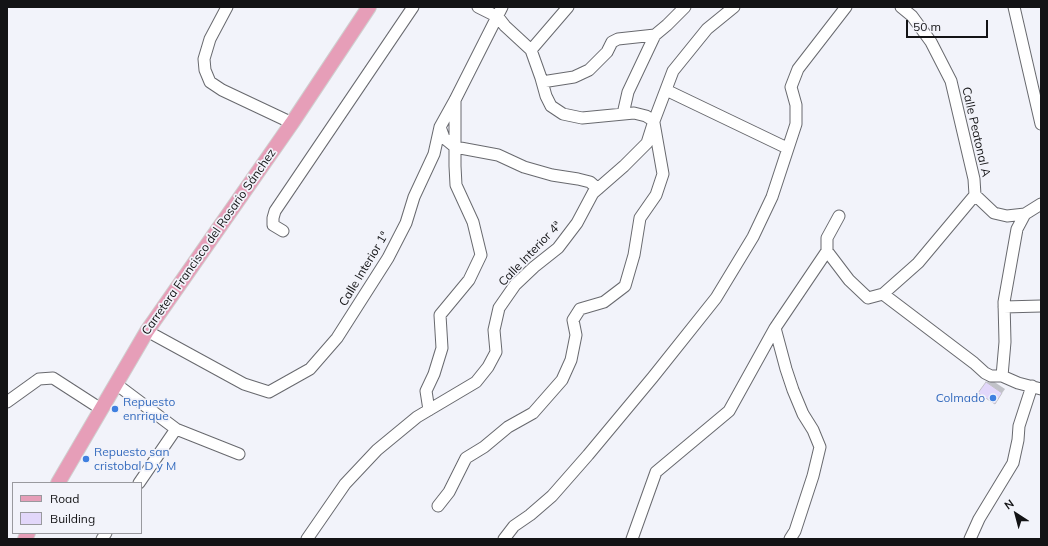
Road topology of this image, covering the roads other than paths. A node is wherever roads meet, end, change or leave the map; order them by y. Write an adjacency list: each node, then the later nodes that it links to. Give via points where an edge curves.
1 (227, 7): 20 (street, via 210,39 204,59 210,82)
2 (369, 7): 20 (main road, Carretera Francisco del Rosario Sánchez)
3 (413, 7): 30 (street, via 275,212 273,225)
4 (478, 7): 11 (street)
5 (568, 7): 13 (street)
6 (685, 7): 12 (street)
7 (734, 7): 15 (street, Calle Interior 4ª, via 706,29 674,71)
8 (846, 7): 24 (street, via 798,69 791,87 796,105 796,124)
9 (901, 7): 26 (street, Calle Peatonal A, via 912,16 931,42 950,81 974,179)
10 (1014, 7): 17 (street)
11 (500, 12): 13 (street, via 505,26); 16 (street, Calle Interior 1ª)
12 (655, 35): 14 (street, via 618,39 612,42 607,52 589,70 574,76); 18 (street, via 628,92)
13 (531, 50): 14 (street)
14 (542, 82): 18 (street, via 551,106 563,114 582,118)
15 (666, 90): 19 (street, Calle Interior 4ª); 24 (street)
16 (455, 100): 22 (street, Calle Interior 1ª); 23 (street)
17 (1040, 108): 21 (street)
18 (624, 114): 19 (street, via 640,114)
19 (654, 121): 25 (street, Calle Interior 4ª, via 647,143); 47 (street, via 663,174 656,195 640,218 634,255 625,286 604,302 580,309 573,320 576,335 572,360 562,380 533,413 508,427 484,448 466,458 449,492)
20 (292, 123): 36 (main road, Carretera Francisco del Rosario Sánchez)
21 (1041, 124)
22 (440, 127): 23 (street, via 444,138); 36 (street, Calle Interior 1ª, via 434,154 414,196 406,223 388,258 337,338 310,369 269,392 244,384)
23 (455, 147): 25 (street, via 498,155 524,167 590,182); 42 (street, via 456,185 473,222 481,255 469,280 440,315 442,348 426,391)
24 (787, 148): 49 (street, via 772,197 753,237 716,298 552,496 514,526)
25 (598, 189): 42 (street, Calle Interior 4ª, via 558,248 515,285 499,308 494,330 496,352 476,382)
26 (975, 195): 28 (street, via 994,213 1006,216); 32 (street, Calle Peatonal A, via 918,263)
27 (1041, 204): 28 (street)
28 (1025, 214): 34 (street, via 1018,229)
29 (839, 216): 31 (street, via 827,238)
30 (283, 231)
31 (827, 251): 32 (street, via 848,280 868,298); 35 (street)
32 (883, 294): 37 (street, via 985,374)
33 (1041, 306): 34 (street)
34 (1004, 307): 37 (street, via 1005,342)
35 (776, 328): 50 (street, via 729,411 656,472); 51 (street, via 793,390 820,447 813,476)
36 (147, 331): 38 (main road, Carretera Francisco del Rosario Sánchez)
37 (1002, 376): 39 (street)
38 (116, 384): 41 (main road, Carretera Francisco del Rosario Sánchez); 43 (street)
39 (1037, 387): 52 (street, via 1019,426 1013,463)
40 (7, 402): 41 (street, via 39,379 53,378)
41 (101, 409): 45 (main road, Carretera Francisco del Rosario Sánchez)
42 (429, 410): 48 (street, Calle Interior 4ª, via 377,450 345,484)
43 (176, 429): 44 (street); 46 (street)
44 (239, 454)
45 (59, 482)
46 (140, 482)
47 (438, 506)
48 (307, 539)
49 (504, 539)
50 (632, 539)
51 (790, 539)
52 (970, 539)

